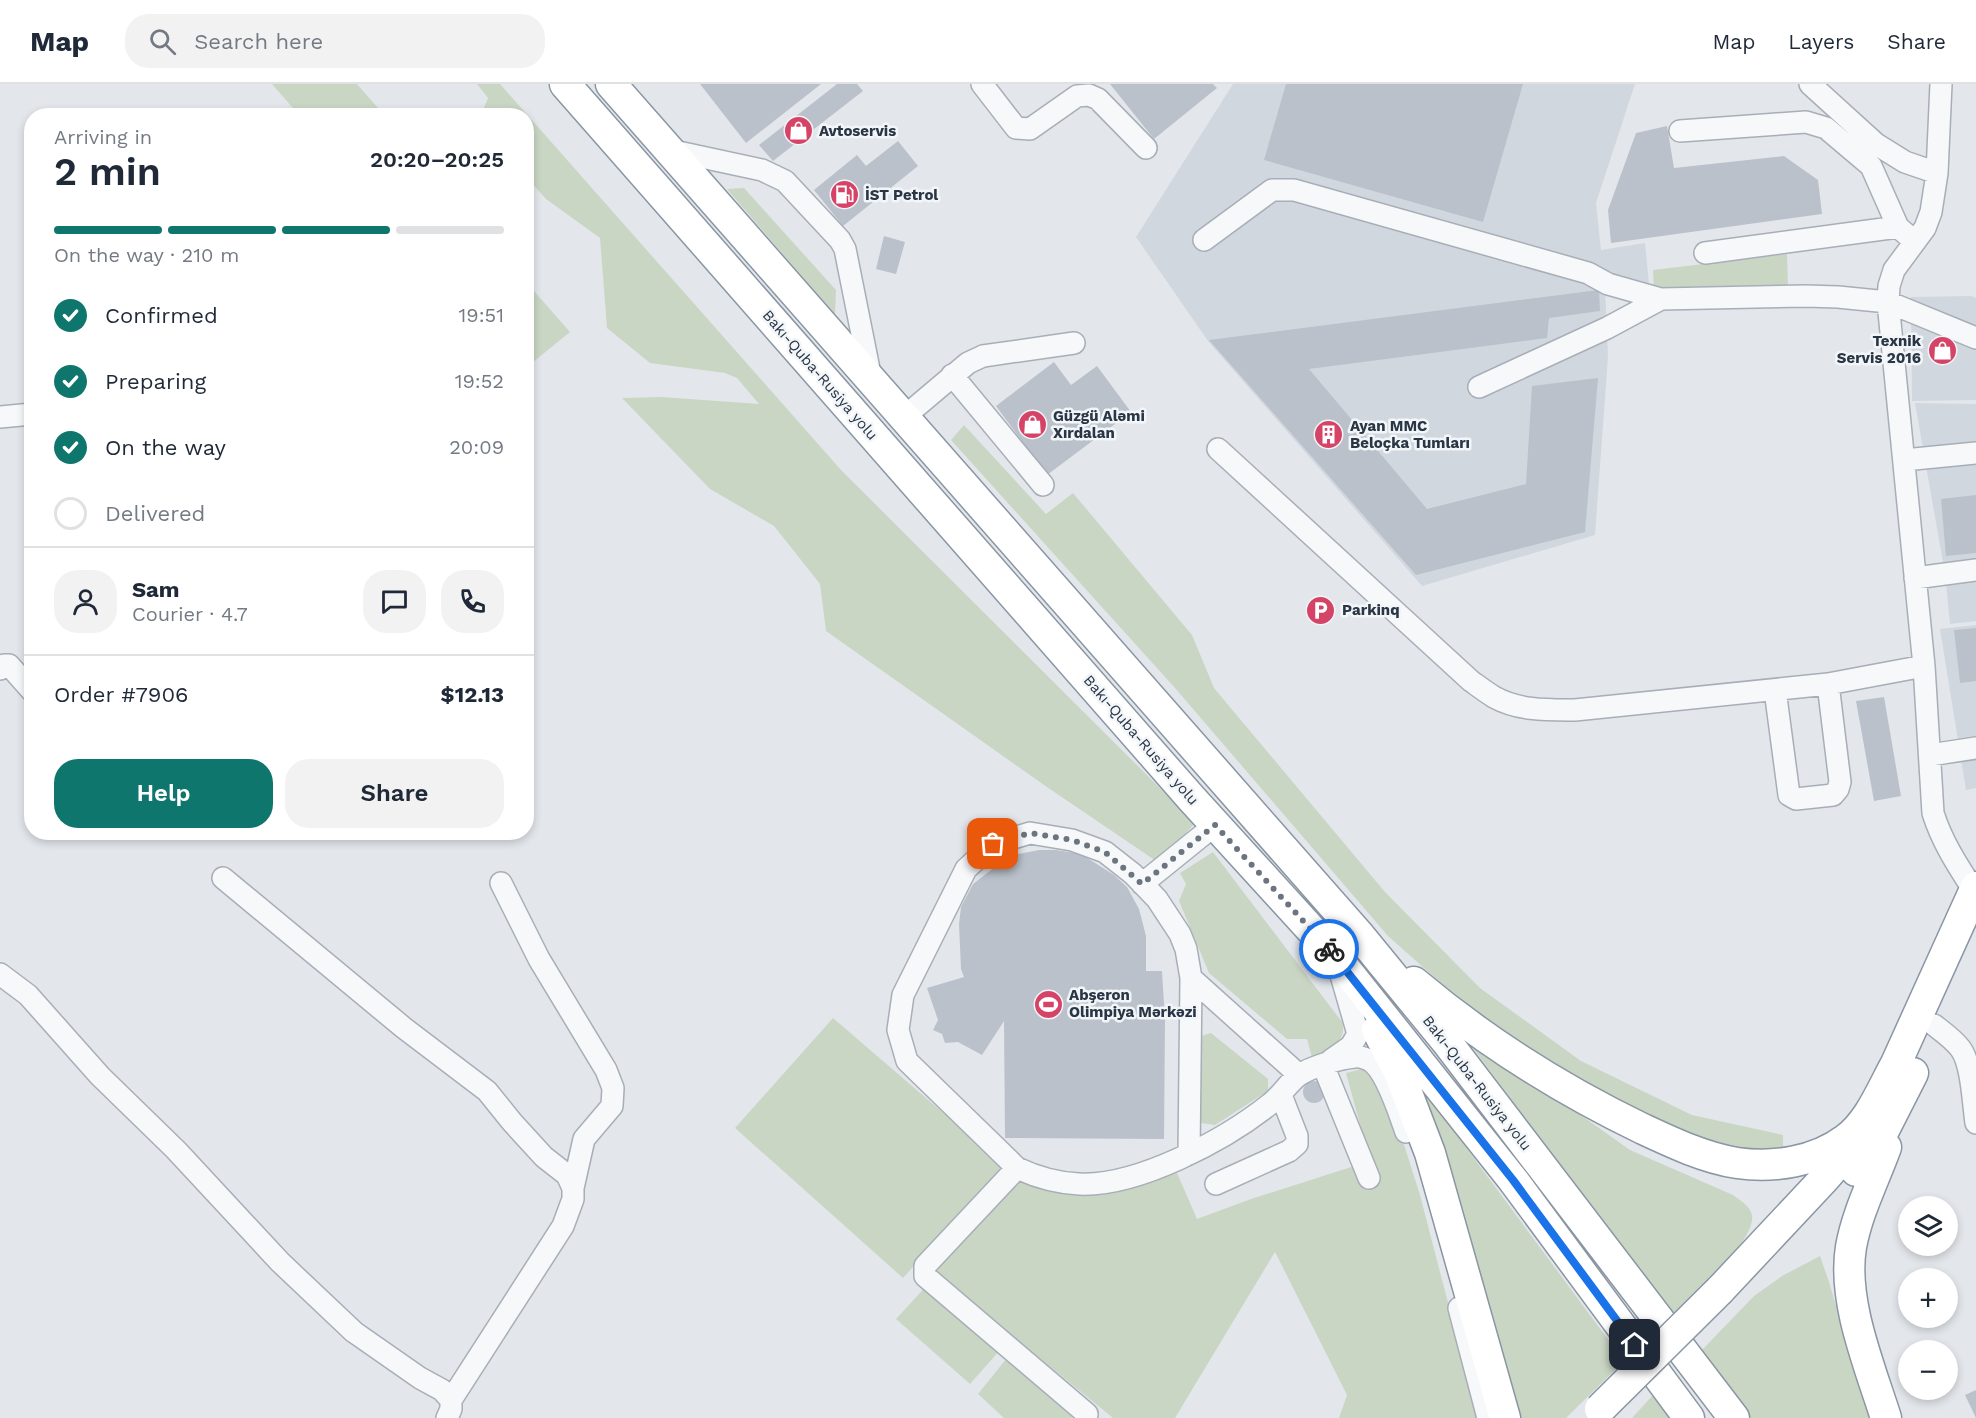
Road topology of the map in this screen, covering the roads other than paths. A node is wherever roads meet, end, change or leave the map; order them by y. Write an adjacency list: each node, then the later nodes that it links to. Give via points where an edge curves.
1 (565, 84): 36 (highway, Bakı-Quba-Rusiya yolu)
2 (611, 84): 8 (highway, Bakı-Quba-Rusiya yolu)
3 (982, 84): 7 (lane, via 1016,128 1030,129 1077,96 1089,94)
4 (1810, 84): 9 (lane, via 1876,144 1905,162)
5 (1941, 84): 9 (lane)
6 (1680, 131): 10 (lane, via 1806,122 1826,128 1871,166)
7 (1146, 148)
8 (669, 150): 18 (highway, Bakı-Quba-Rusiya yolu); 18 (lane, via 776,175 840,240)
9 (1936, 173): 10 (lane, via 1931,212 1924,228)
10 (1906, 234): 12 (lane); 14 (lane, via 1889,286)
11 (1204, 240): 13 (lane, via 1272,190 1294,190 1588,273 1608,284)
12 (1705, 253)
13 (1661, 298): 14 (lane, via 1806,296); 19 (lane, via 1607,328)
14 (1888, 302): 15 (lane); 25 (lane)
15 (1976, 338)
16 (1074, 343): 17 (lane, via 983,356)
17 (952, 375): 22 (lane); 26 (lane)
18 (871, 379): 22 (highway, Bakı-Quba-Rusiya yolu)
19 (1479, 387)
20 (24, 415): 21 (lane)
21 (0, 417)
22 (904, 417): 41 (highway, Bakı-Quba-Rusiya yolu)
23 (1218, 449): 33 (lane, via 1471,681 1495,698 1520,707 1575,710)
24 (1976, 453): 25 (lane)
25 (1904, 460): 28 (lane)
26 (1043, 485)
27 (1976, 570): 28 (lane)
28 (1916, 578): 30 (lane)
29 (2, 664): 31 (lane, via 13,668)
30 (1924, 666): 32 (lane); 35 (lane)
31 (24, 681)
32 (1828, 684): 33 (lane); 33 (lane, via 1840,782 1833,795 1796,799 1790,795)
33 (1775, 690)
34 (1976, 748): 35 (lane)
35 (1930, 755): 40 (lane, via 1933,813 1939,832)
36 (1215, 825): 39 (lane); 43 (highway, Bakı-Quba-Rusiya yolu)
37 (223, 878): 56 (lane, via 404,1028 487,1091 544,1157 567,1175)
38 (501, 883): 56 (lane, via 613,1088 612,1106 584,1140)
39 (1142, 884): 45 (lane, via 1180,934); 53 (lane, via 1105,852 1072,840 1030,833 993,844 966,869 903,995 897,1030 907,1061)
40 (1975, 889): 47 (highway)
41 (1360, 936): 47 (highway, via 1459,1018 1516,1058 1622,1119 1690,1149 1735,1163 1788,1163 1835,1146 1858,1128); 63 (highway, Bakı-Quba-Rusiya yolu, via 1446,1041)
42 (1976, 937): 46 (highway)
43 (1336, 957): 48 (lane, via 1358,1034 1351,1046); 61 (highway, via 1399,1072 1421,1125); 62 (highway, Bakı-Quba-Rusiya yolu, via 1513,1180)
44 (0, 974): 57 (lane, via 28,995 100,1076 176,1150 280,1262 354,1332 442,1390)
45 (1191, 978): 49 (lane); 52 (lane)
46 (1934, 1026): 47 (highway); 51 (lane, via 1962,1050)
47 (1907, 1064): 59 (highway, via 1882,1134 1841,1190); 64 (highway, via 1855,1228 1849,1274 1856,1318)
48 (1323, 1065): 49 (lane); 54 (lane); 60 (lane, via 1361,1057 1378,1068 1390,1090 1417,1162)
49 (1299, 1075): 50 (lane)
50 (1281, 1095): 52 (lane); 55 (lane, via 1298,1136 1297,1144)
51 (1976, 1123)
52 (1189, 1154): 53 (lane, via 1101,1184 1059,1182)
53 (1017, 1168): 58 (lane, via 925,1266 925,1276)
54 (1369, 1178)
55 (1216, 1184)
56 (573, 1188): 57 (lane, via 573,1199 562,1226 470,1367)
57 (449, 1409)
58 (1088, 1414)
59 (1603, 1415)
60 (1488, 1418)
61 (1505, 1418)
62 (1689, 1418)
63 (1734, 1418)
64 (1886, 1418)

